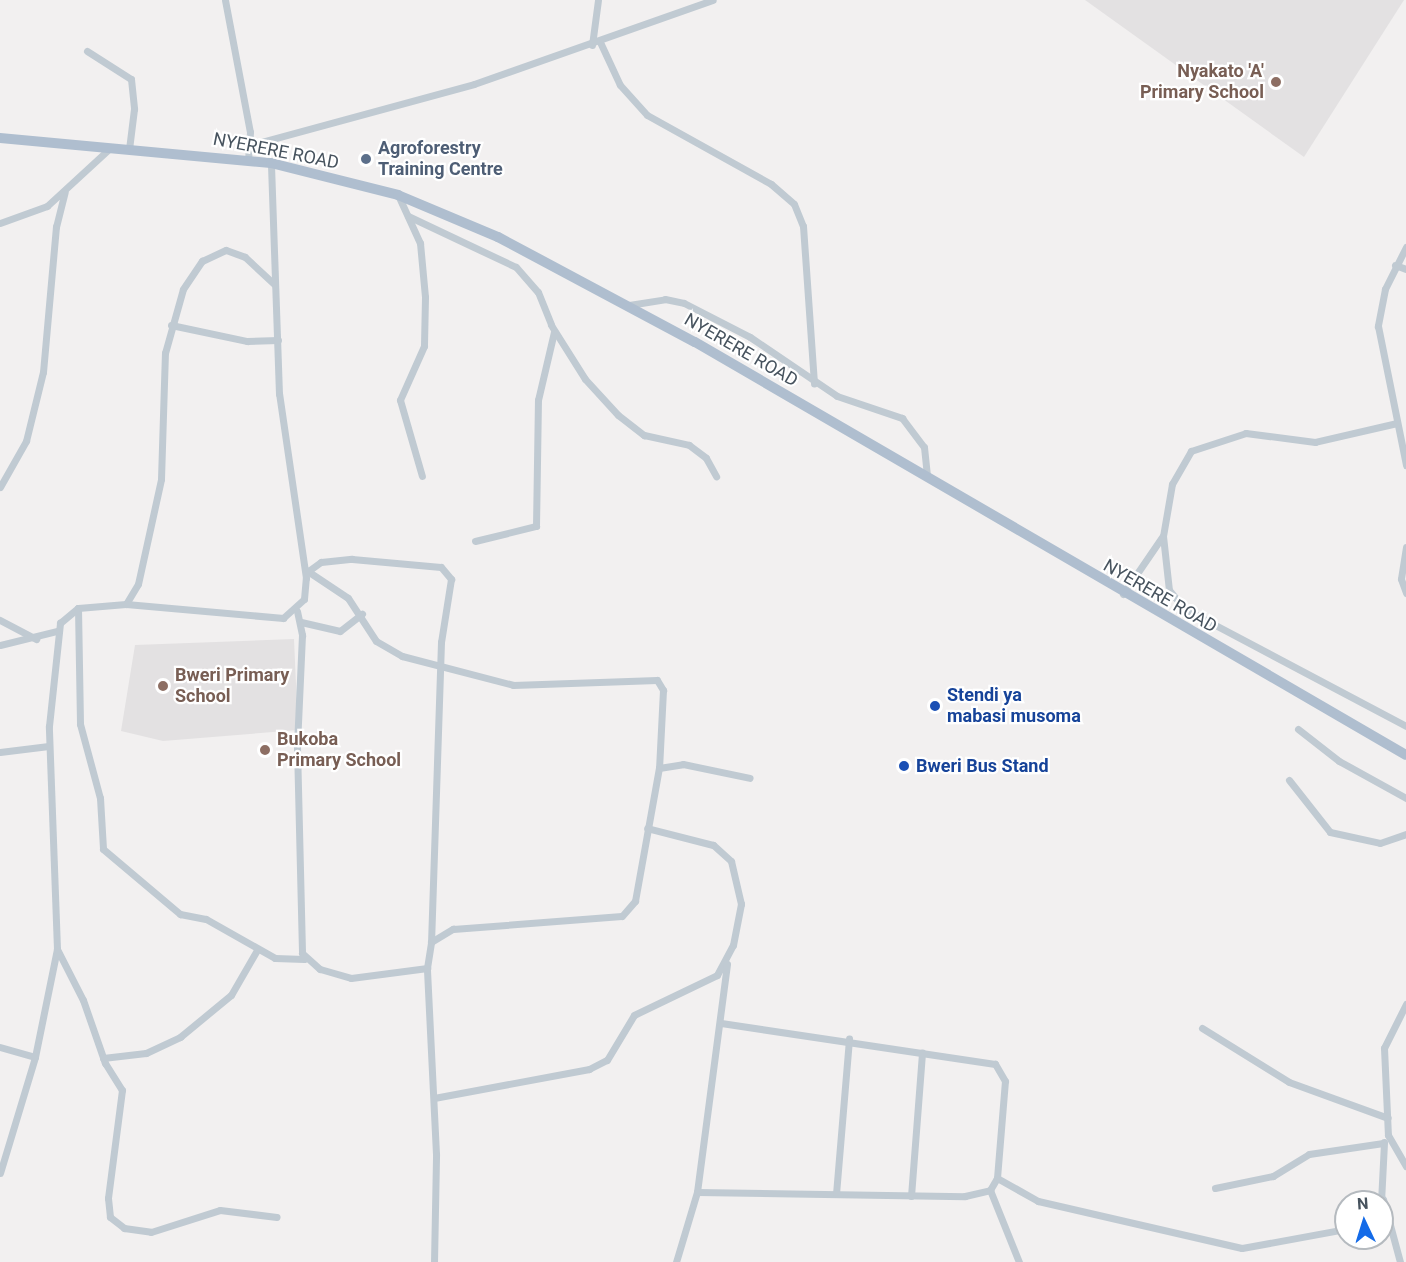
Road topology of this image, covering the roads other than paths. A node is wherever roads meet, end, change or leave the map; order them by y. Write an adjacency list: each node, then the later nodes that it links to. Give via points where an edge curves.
1 (225, 0): 7 (street)
2 (598, 0): 4 (street)
3 (713, 0): 4 (street)
4 (596, 44): 7 (street); 24 (street, via 620,85 647,115 771,184 794,204 807,261)
5 (87, 51): 9 (street, via 131,80 134,109)
6 (0, 138): 8 (main road, NYERERE ROAD)
7 (250, 145): 10 (street)
8 (111, 147): 9 (main road, NYERERE ROAD); 12 (street)
9 (129, 149): 10 (main road, NYERERE ROAD)
10 (248, 159): 11 (main road, NYERERE ROAD)
11 (271, 163): 13 (main road, NYERERE ROAD); 19 (street)
12 (64, 192): 15 (street, via 47,206); 30 (street, via 56,227 44,372 26,441)
13 (398, 195): 14 (street); 20 (main road, NYERERE ROAD, via 498,237)
14 (408, 216): 22 (street, via 516,267 538,292); 27 (street, via 420,243 426,333 401,409 415,437)
15 (0, 223)
16 (1406, 247): 17 (street)
17 (1395, 265): 18 (street); 25 (street, via 1378,326)
18 (1406, 269)
19 (274, 284): 21 (street, via 238,254 212,254 192,272); 23 (street)
20 (629, 305): 24 (street, via 665,299 684,303 750,337); 29 (main road, NYERERE ROAD)
21 (171, 325): 23 (street, via 247,341); 38 (street, via 162,379 161,479 138,584)
22 (554, 332): 28 (street, via 585,379 618,415 651,438 689,446 706,458); 32 (street, via 538,400 536,526)
23 (278, 340): 34 (street, via 286,465)
24 (814, 384): 29 (street, via 910,424 927,455)
25 (1397, 423): 26 (street); 31 (street, via 1315,442 1246,433 1191,451 1172,484)
26 (1406, 465)
27 (422, 476)
28 (716, 476)
29 (927, 477): 37 (main road, NYERERE ROAD)
30 (0, 487)
31 (1163, 536): 37 (street); 48 (street, via 1169,590 1185,609)
32 (475, 541)
33 (1406, 548): 36 (street, via 1401,579)
34 (304, 560): 35 (street); 40 (street, via 304,599)
35 (307, 572): 41 (street); 47 (street, via 334,559 447,571 453,587)
36 (1406, 593)
37 (1123, 594): 52 (main road, NYERERE ROAD)
38 (126, 604): 39 (street); 40 (street, via 271,618)
39 (78, 608): 44 (street, via 64,617); 61 (street, via 80,724 100,798 103,849 180,914 206,919)
40 (297, 611): 43 (street)
41 (362, 614): 43 (street, via 340,631); 47 (street, via 387,650)
42 (0, 620): 45 (street)
43 (301, 622): 62 (street, via 298,854)
44 (57, 631): 45 (street); 50 (street)
45 (36, 639): 46 (street)
46 (0, 645)
47 (441, 662): 53 (street, via 513,685 657,680 663,690); 59 (street)
48 (1406, 726)
49 (1298, 729): 56 (street, via 1339,761)
50 (49, 746): 51 (street); 60 (street)
51 (0, 752)
52 (1406, 755)
53 (659, 768): 54 (street, via 683,764); 57 (street)
54 (750, 778)
55 (1289, 780): 58 (street, via 1330,832 1386,843)
56 (1406, 798)
57 (647, 828): 59 (street, via 634,901 622,916 453,929); 63 (street, via 713,845 731,861 741,904)
58 (1406, 834)
59 (431, 942): 64 (street)
60 (57, 949): 71 (street); 72 (street, via 83,1000)
61 (256, 950): 62 (street, via 275,958); 72 (street, via 231,995 180,1037 146,1053)
62 (304, 959): 64 (street, via 351,978)
63 (727, 962): 66 (street); 73 (street, via 704,985 634,1015 607,1060 589,1068)
64 (427, 968): 73 (street)
65 (1406, 1004): 74 (street, via 1385,1040)
66 (721, 1023): 68 (street); 83 (street)
67 (1202, 1028): 74 (street, via 1290,1082)
68 (849, 1039): 70 (street); 84 (street)
69 (0, 1047): 71 (street)
70 (922, 1052): 79 (street, via 995,1064 1002,1071); 85 (street)
71 (35, 1057): 78 (street)
72 (103, 1058): 86 (street, via 123,1098 108,1198 116,1224 151,1232 220,1210)
73 (434, 1098): 90 (street)
74 (1388, 1118): 75 (street)
75 (1388, 1135): 76 (street); 77 (street)
76 (1383, 1143): 80 (street, via 1309,1154 1273,1176); 82 (street)
77 (1406, 1166)
78 (0, 1173)
79 (998, 1179): 81 (street); 87 (street, via 1038,1201 1242,1248)
80 (1215, 1188)
81 (990, 1190): 85 (street); 91 (street)
82 (1382, 1190)
83 (697, 1192): 84 (street); 89 (street)
84 (836, 1194): 85 (street)
85 (910, 1196)
86 (277, 1217)
87 (1334, 1231)
88 (1394, 1241): 92 (street)
89 (676, 1261)
90 (434, 1262)
91 (1019, 1262)
92 (1400, 1262)

